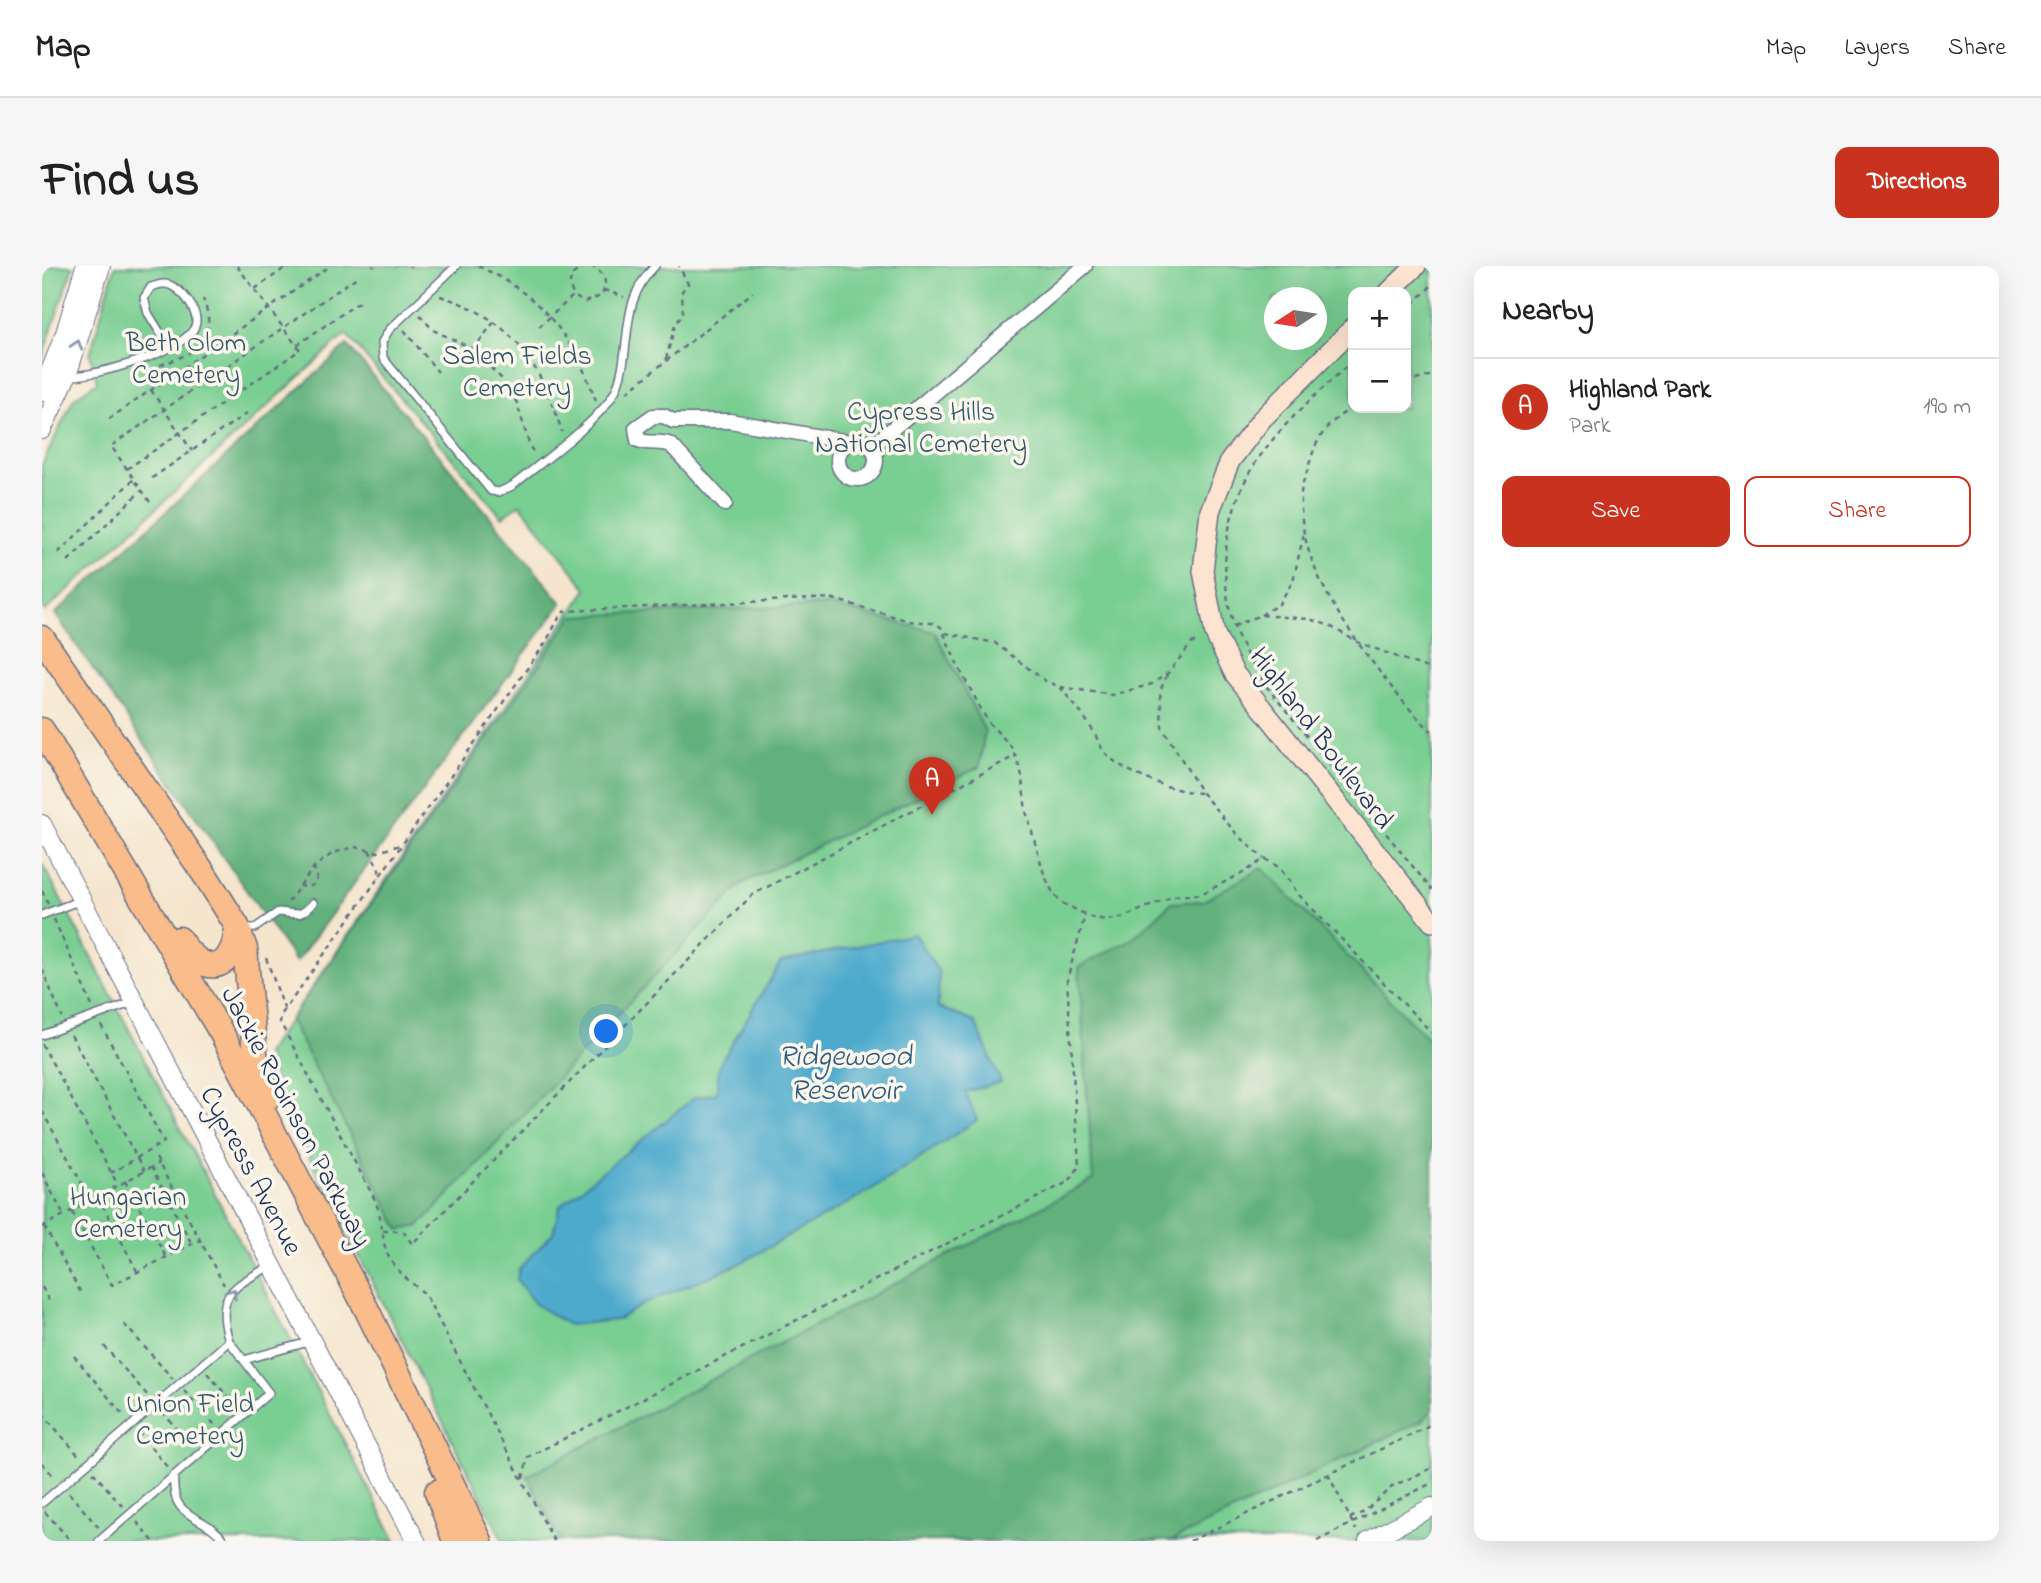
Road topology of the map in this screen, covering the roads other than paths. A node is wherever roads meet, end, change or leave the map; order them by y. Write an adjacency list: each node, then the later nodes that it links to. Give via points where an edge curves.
1 (85, 266): 10 (street)
2 (102, 266): 10 (street, one-way to 2)
3 (456, 266): 4 (lane, via 388,331 382,342 383,358 491,491 499,492 565,442 599,412 617,388 633,300)
4 (655, 266)
5 (1085, 266): 14 (street)
6 (1416, 266): 7 (main road)
7 (1395, 287)
8 (1348, 333): 24 (main road, Highland Boulevard, via 1261,420 1230,461 1210,511 1203,571 1215,634 1234,673)
9 (169, 347): 9 (lane, via 194,330 197,319 173,286 162,284 151,287 144,298); 10 (lane, via 91,374)
10 (58, 375): 11 (street); 12 (street)
11 (42, 392)
12 (42, 430)
13 (849, 442): 14 (street, via 861,441); 14 (street, via 839,451 838,464 844,475 856,480 868,476 875,466); 15 (street, via 730,421 673,421 664,416 653,416 636,428 638,440 671,445)
14 (872, 447)
15 (726, 504)
16 (42, 638): 25 (highway)
17 (42, 730): 20 (highway, Jackie Robinson Parkway)
18 (42, 760): 34 (highway, Jackie Robinson Parkway, via 139,922 291,1195)
19 (42, 824): 21 (street, Cypress Avenue)
20 (126, 869): 25 (highway, via 199,963 212,967 224,962 234,948); 28 (highway, Jackie Robinson Parkway, via 222,1034)
21 (82, 900): 23 (lane); 26 (street, Cypress Avenue)
22 (313, 903): 25 (lane, via 303,914 278,912 255,928)
23 (42, 915)
24 (1432, 922)
25 (237, 926): 28 (highway, via 245,949 258,1068)
26 (135, 1002): 27 (lane); 29 (street, Cypress Avenue)
27 (42, 1035)
28 (309, 1198): 43 (highway, Jackie Robinson Parkway)
29 (272, 1264): 30 (street, Cypress Avenue); 31 (lane, one-way to 29, via 223,1321 229,1294)
30 (312, 1340): 32 (lane); 40 (street, Cypress Avenue)
31 (229, 1341): 32 (lane); 35 (lane)
32 (244, 1360): 33 (lane, via 270,1393)
33 (174, 1475): 37 (lane); 39 (lane, via 175,1501)
34 (438, 1492): 41 (highway); 42 (highway, Jackie Robinson Parkway)
35 (42, 1506)
36 (1432, 1507): 38 (street)
37 (102, 1538)
38 (1364, 1538)
39 (224, 1541)
40 (416, 1541)
41 (455, 1541)
42 (461, 1541)
43 (480, 1541)

